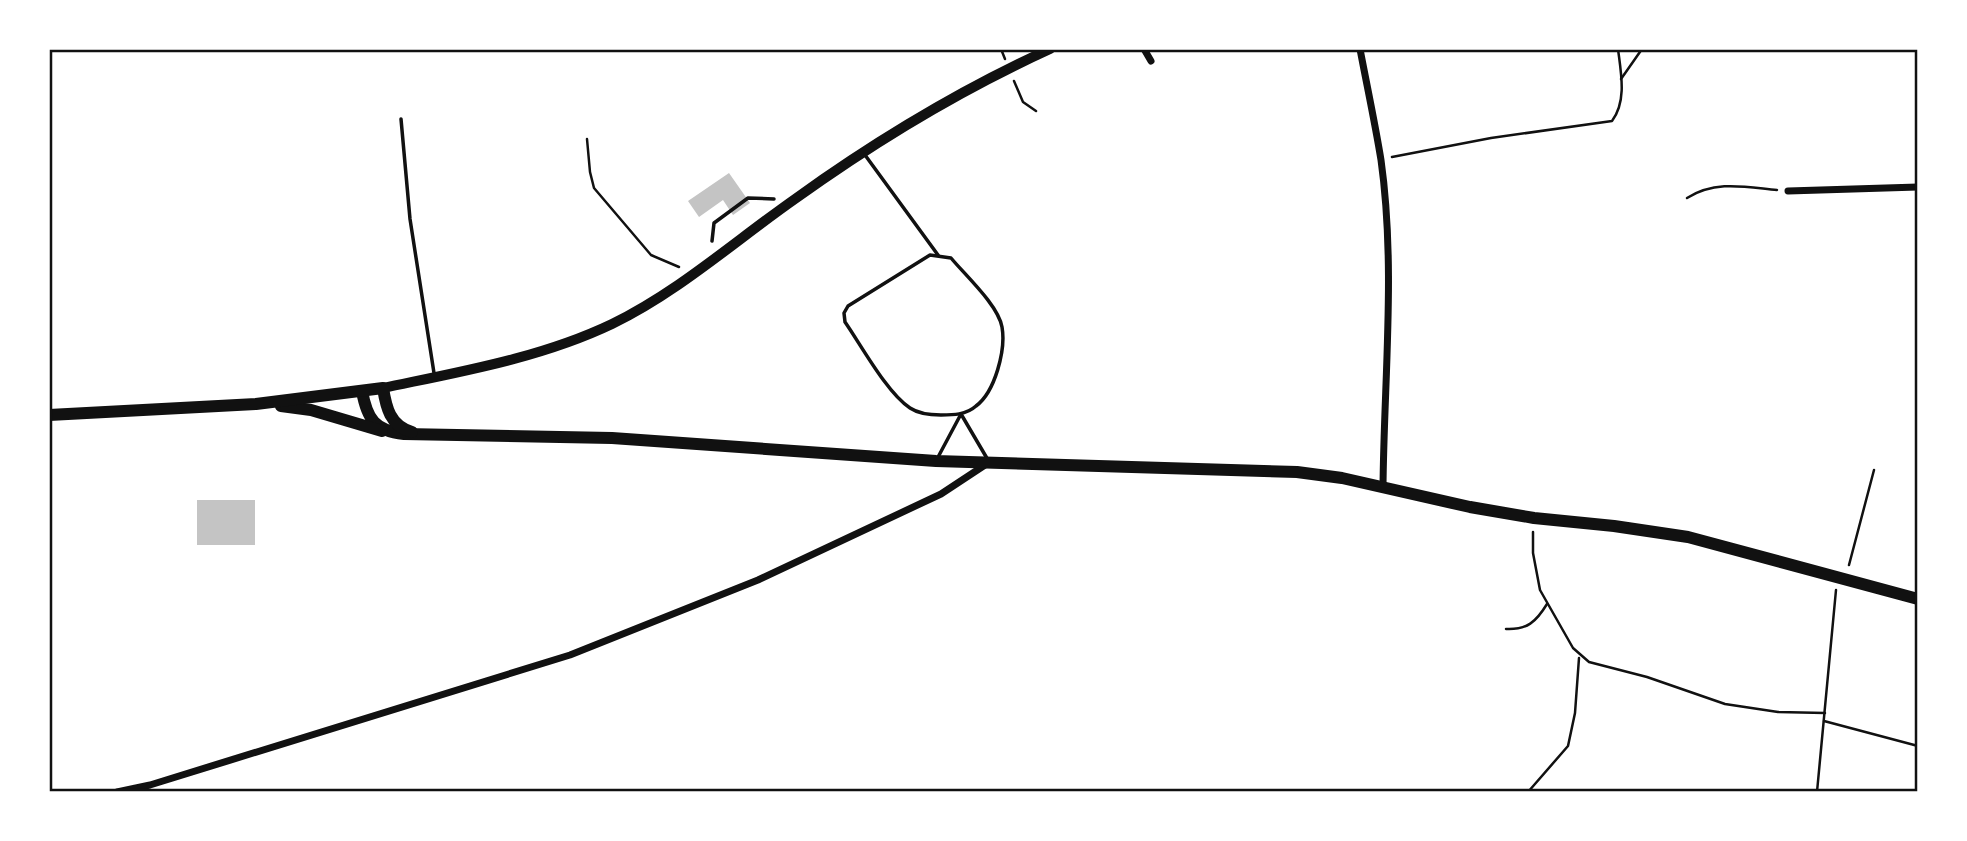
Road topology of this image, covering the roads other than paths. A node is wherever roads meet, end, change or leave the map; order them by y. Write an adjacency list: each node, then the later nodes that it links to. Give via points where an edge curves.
1 (1050, 49): 6 (main road, via 925,112)
2 (1144, 49): 4 (street)
3 (1360, 49): 22 (street, via 1381,160 1387,282)
4 (1151, 61)
5 (401, 119): 12 (lane, via 410,219)
6 (863, 152): 11 (lane); 12 (main road, via 657,299 609,325 534,352)
7 (1918, 187): 8 (street)
8 (1787, 191)
9 (774, 199): 10 (lane, via 748,198 714,223)
10 (712, 241)
11 (938, 255): 16 (lane, via 951,258 997,313 1003,328 999,366 990,390); 16 (lane, via 930,255 848,306 845,322 898,398 929,415)
12 (435, 377): 13 (main road)
13 (383, 388): 14 (main road); 19 (main road, via 391,418)
14 (362, 391): 15 (main road); 18 (main road, via 370,419)
15 (257, 404): 17 (main road); 18 (main road, via 311,410)
16 (961, 414): 20 (lane); 21 (lane)
17 (49, 415)
18 (394, 433): 19 (main road)
19 (415, 433): 20 (main road, via 612,438)
20 (936, 461): 21 (main road)
21 (989, 463): 22 (main road, via 1297,472); 24 (street, via 941,494 770,574 570,655)
22 (1383, 487): 23 (main road, via 1534,518 1688,537)
23 (1918, 599)
24 (117, 792)

